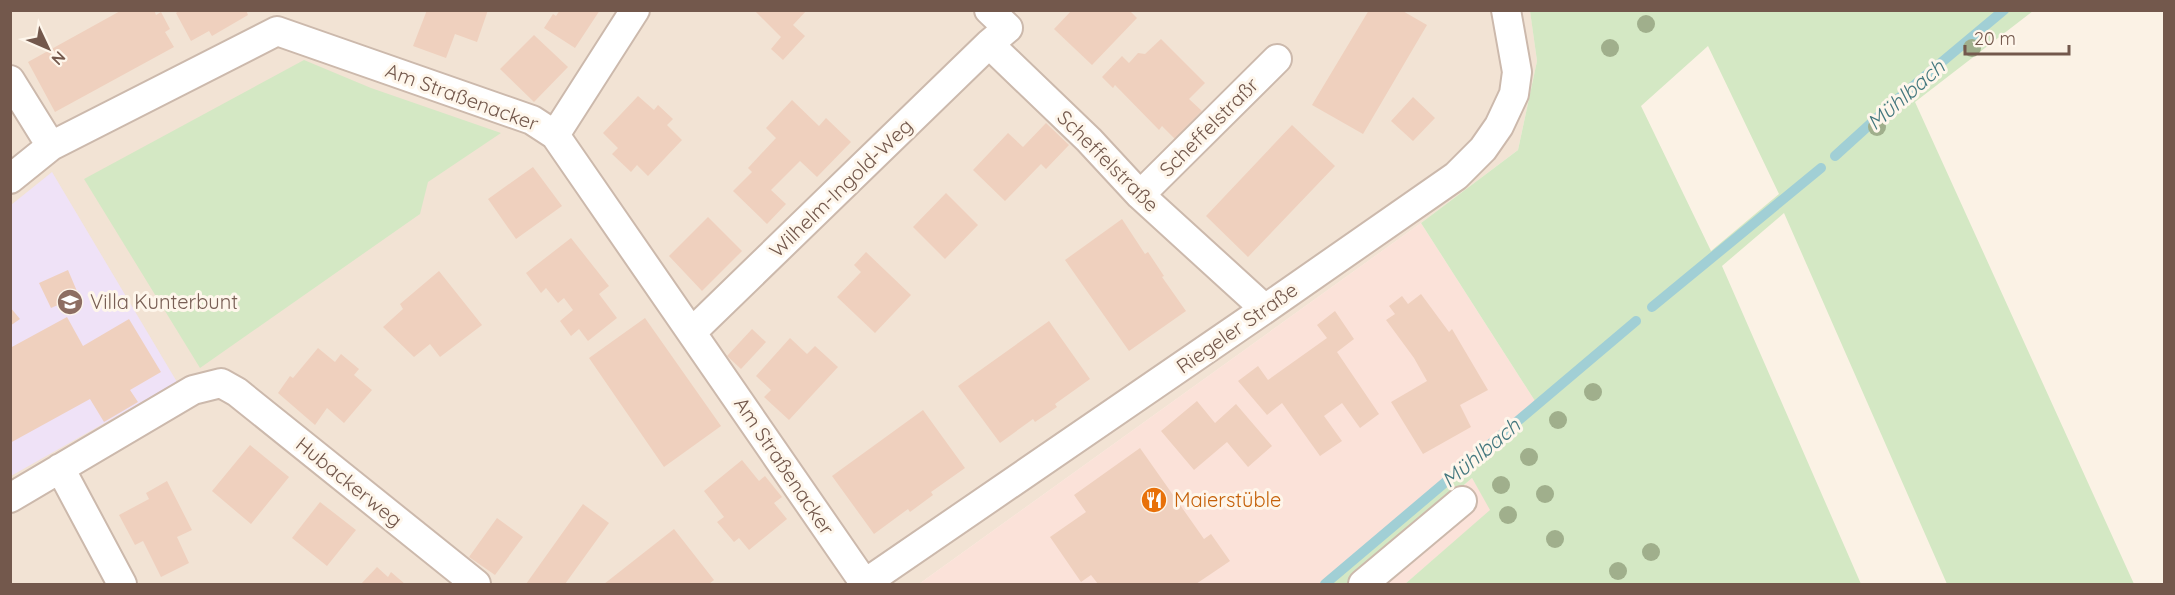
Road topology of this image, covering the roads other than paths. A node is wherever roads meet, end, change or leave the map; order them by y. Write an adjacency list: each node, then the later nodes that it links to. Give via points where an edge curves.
1 (634, 10): 8 (street)
2 (989, 10): 5 (street, via 1008,28)
3 (1506, 10): 12 (street, Riegeler Straße, via 1517,72 1514,94 1483,149 1456,176)
4 (276, 21): 8 (street, Am Straßenacker, via 532,120); 9 (street, Am Straßenacker)
5 (989, 44): 11 (street, Scheffelstraße); 13 (street, Wilhelm-Ingold-Weg)
6 (1277, 59): 11 (street, Scheffelstraßr)
7 (10, 80): 9 (street)
8 (555, 135): 13 (street, Am Straßenacker)
9 (51, 146): 10 (street, Am Straßenacker)
10 (10, 179)
11 (1140, 195): 12 (street, Scheffelstraße)
12 (1265, 309): 17 (street, Riegeler Straße)
13 (692, 332): 17 (street, Am Straßenacker)
14 (60, 468): 15 (street); 18 (street); 19 (street, Hubackerweg, via 194,390 221,383)
15 (10, 498)
16 (1462, 501): 20 (street)
17 (864, 584)
18 (122, 585)
19 (476, 585)
20 (1363, 585)

